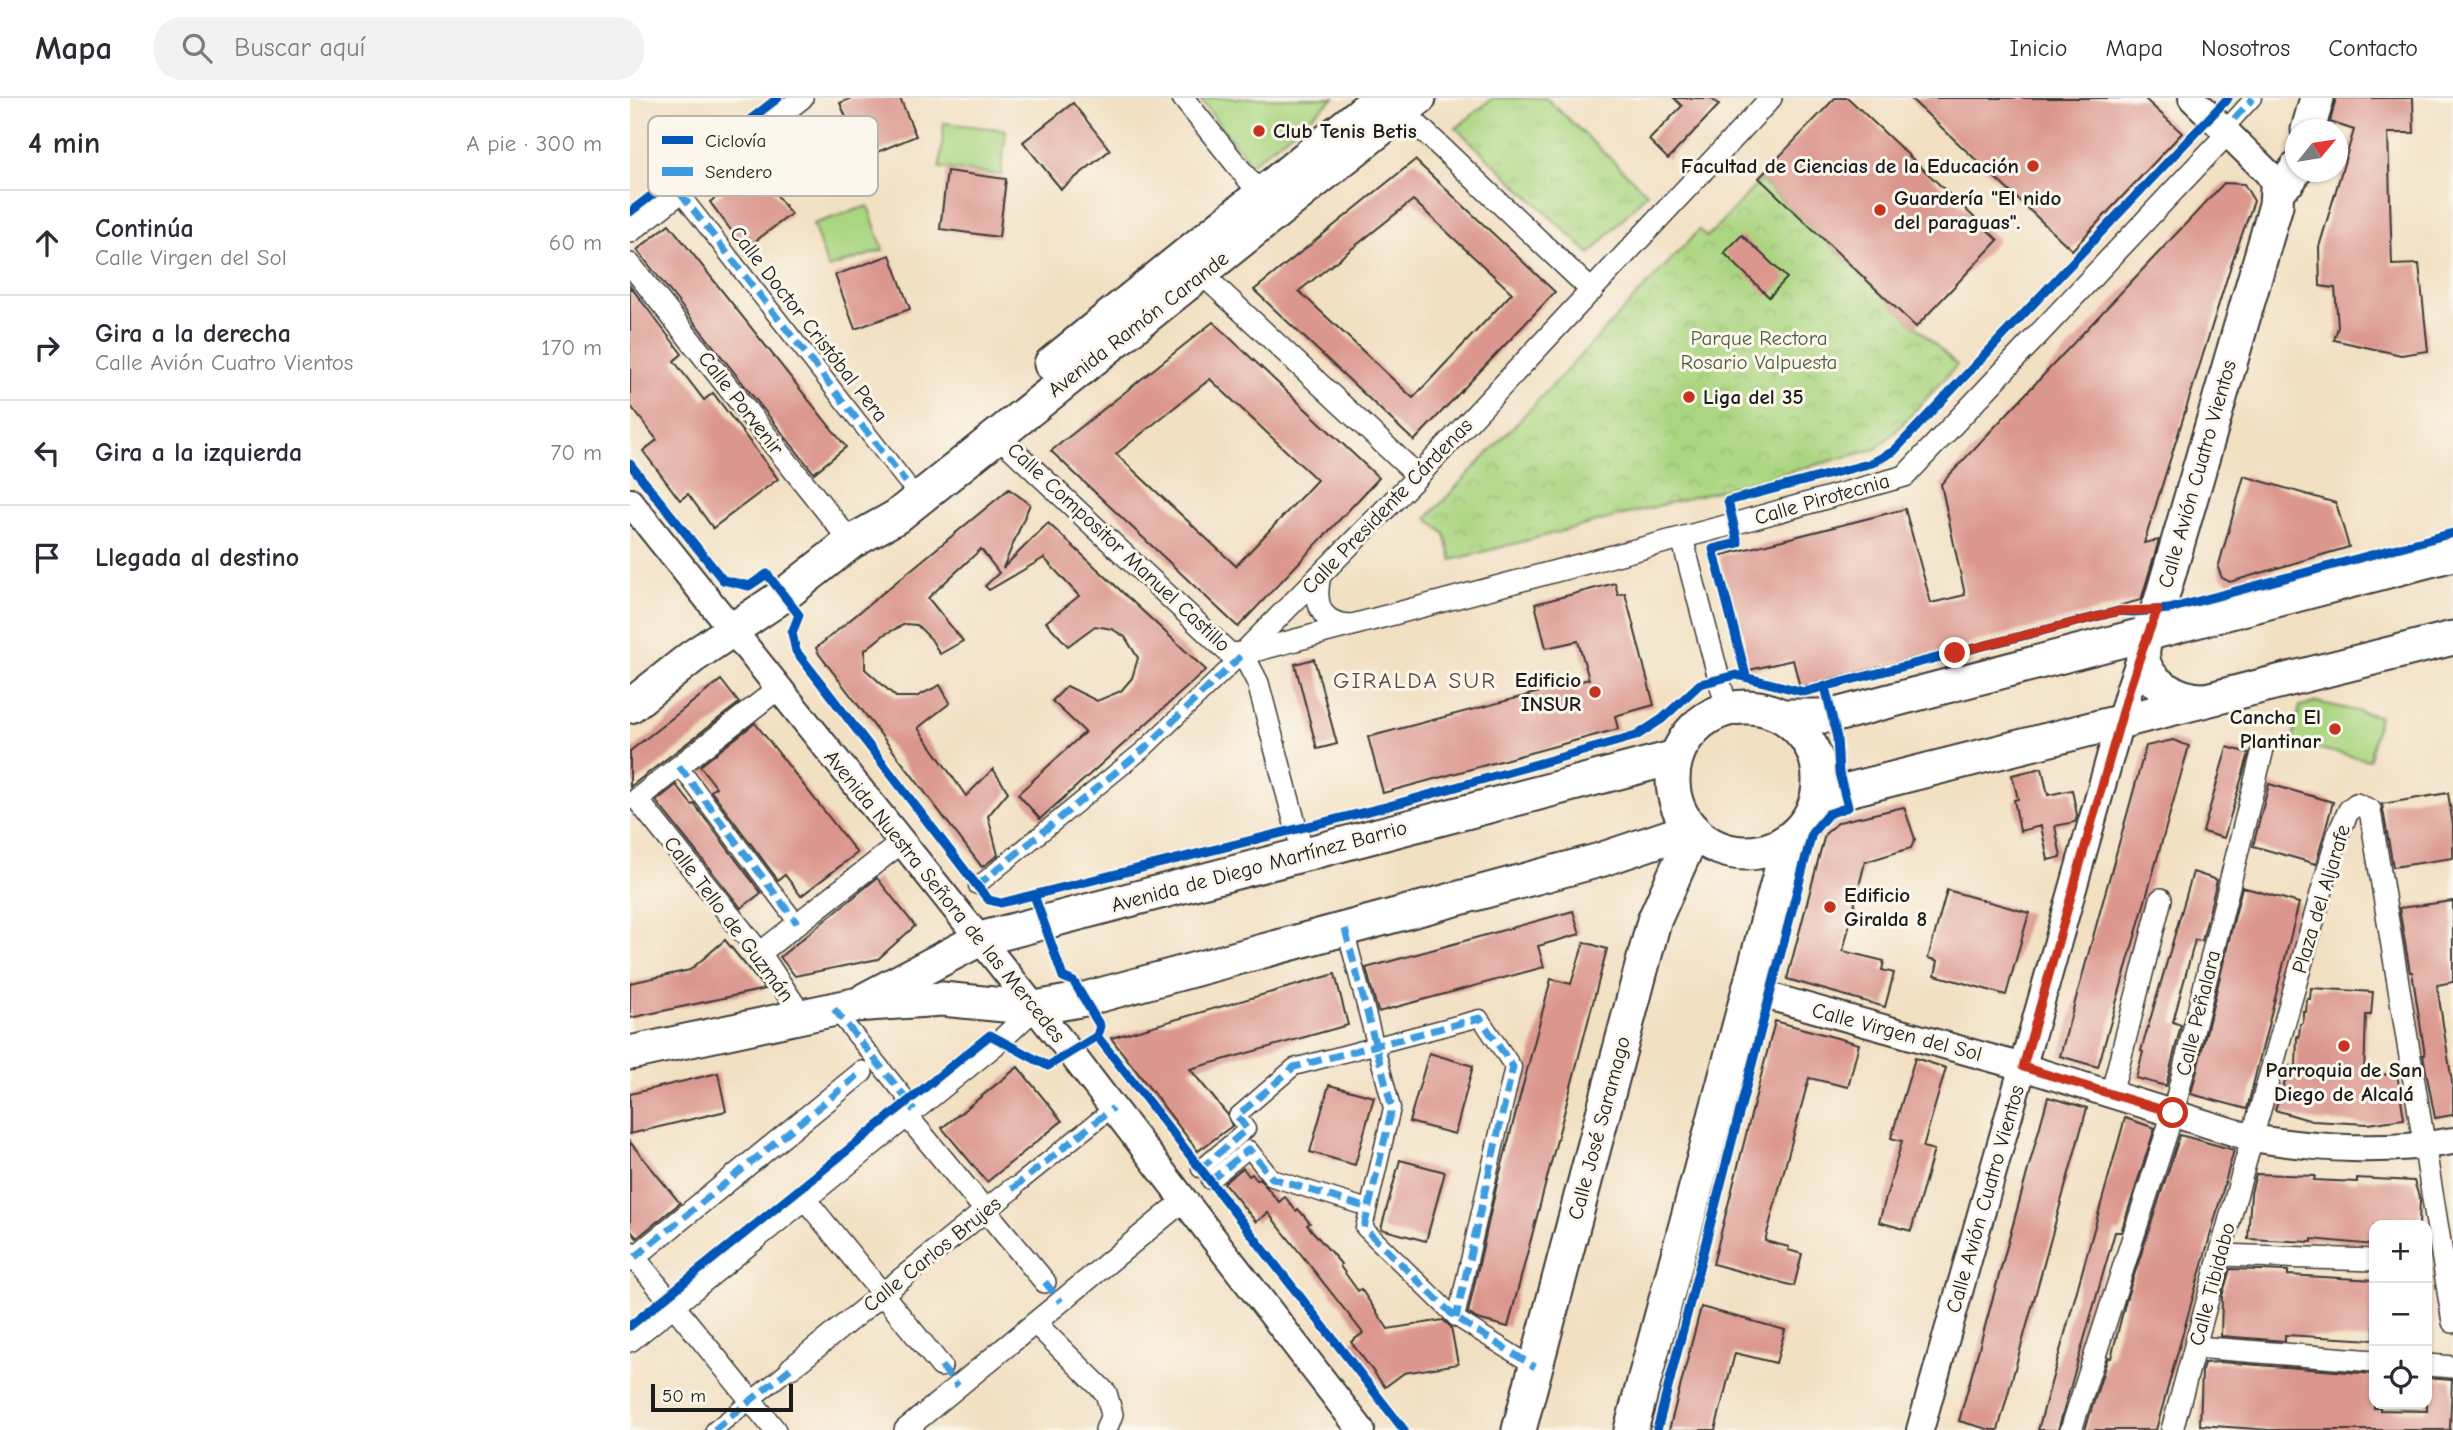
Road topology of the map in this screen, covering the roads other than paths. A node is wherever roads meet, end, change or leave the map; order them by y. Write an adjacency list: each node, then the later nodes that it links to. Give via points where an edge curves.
1 (802, 98): 8 (street)
2 (1184, 98): 13 (street)
3 (2192, 98): 10 (street)
4 (2253, 98): 10 (street, Calle Pirotecnia)
5 (2317, 98): 9 (main road)
6 (1765, 100): 19 (street, Calle Presidente Cárdenas)
7 (1400, 102): 13 (main road, Avenida Ramón Carande); 18 (main road, Avenida Ramón Carande); 19 (street)
8 (779, 116)
9 (2311, 119)
10 (2231, 126): 11 (street, via 2268,173); 24 (street, Calle Pirotecnia, via 1905,476)
11 (2285, 179)
12 (2285, 182): 30 (main road, Calle Avión Cuatro Vientos, via 2160,604)
13 (1260, 194): 22 (main road, Avenida Ramón Carande)
14 (676, 196): 16 (street)
15 (682, 196): 22 (street, Calle Doctor Cristóbal Pera)
16 (630, 232)
17 (630, 264): 25 (street, Calle Porvenir)
18 (1202, 274): 20 (main road, Avenida Ramón Carande); 21 (street)
19 (1592, 291): 21 (street, Calle Presidente Cárdenas)
20 (997, 435): 25 (main road, Avenida Ramón Carande, via 896,517); 32 (street, Calle Compositor Manuel Castillo, via 1229,653)
21 (1418, 476): 27 (street, Calle Presidente Cárdenas)
22 (906, 482): 25 (main road, Avenida Ramón Carande, via 883,500)
23 (630, 502): 29 (street, Avenida Nuestra Señora de las Mercedes)
24 (1682, 538): 28 (street, Calle Pirotecnia); 36 (street)
25 (851, 542): 29 (main road, Avenida Ramón Carande)
26 (2453, 554): 30 (main road)
27 (1320, 575): 28 (street, via 1315,596 1320,609 1340,624); 32 (street, Calle Presidente Cárdenas)
28 (1354, 625): 32 (street, Calle Pirotecnia)
29 (733, 629): 33 (street, Avenida Nuestra Señora de las Mercedes); 35 (main road, Avenida Ramón Carande)
30 (2154, 638): 34 (main road, via 2148,671 2164,688 2183,698); 37 (main road, via 1832,716); 38 (street, Calle Avión Cuatro Vientos)
31 (2453, 638): 34 (main road)
32 (1242, 654): 46 (street, Calle Compositor Manuel Castillo, via 1258,683); 48 (street, Calle Presidente Cárdenas, via 1144,749)
33 (779, 688): 41 (street, Calle Tello de Guzmán); 45 (street, Avenida Nuestra Señora de las Mercedes)
34 (2208, 700): 38 (main road)
35 (630, 706)
36 (1727, 709): 37 (main road, via 1746,706); 40 (main road, via 1695,726)
37 (1783, 716): 42 (main road, via 1805,737 1818,764)
38 (2120, 722): 42 (main road, via 1844,791); 60 (street, Calle Avión Cuatro Vientos)
39 (2262, 753): 64 (street, Calle Peñalara)
40 (1676, 757): 43 (main road, via 1675,796); 46 (main road, Avenida de Diego Martínez Barrio)
41 (679, 766): 51 (street); 54 (street, Calle Tello de Guzmán, via 637,800)
42 (1814, 809): 44 (main road)
43 (1693, 830): 44 (main road, via 1718,847 1747,853); 47 (main road); 49 (main road, Calle José Saramago)
44 (1789, 840): 55 (main road)
45 (902, 842): 51 (street); 53 (street, Avenida Nuestra Señora de las Mercedes)
46 (1303, 855): 53 (main road, Avenida de Diego Martínez Barrio)
47 (1604, 859): 49 (main road, via 1647,869); 52 (main road)
48 (977, 886)
49 (1666, 893): 90 (main road, Calle José Saramago, via 1654,921)
50 (2161, 900): 62 (street)
51 (797, 923): 54 (street)
52 (1345, 929): 56 (main road, via 1085,999); 58 (street)
53 (980, 939): 56 (street, Avenida Nuestra Señora de las Mercedes); 57 (main road, Avenida de Diego Martínez Barrio)
54 (760, 953): 57 (street, Calle Tello de Guzmán)
55 (1750, 991): 60 (street, Calle Virgen del Sol); 101 (main road)
56 (1035, 1008): 57 (main road, via 942,999); 63 (street, Avenida Nuestra Señora de las Mercedes); 65 (street)
57 (830, 1010): 59 (main road); 65 (street, via 902,1093)
58 (1376, 1046): 72 (street, via 1392,1108); 72 (street, via 1294,1067 1237,1116 1247,1129 1205,1175 1249,1149 1272,1178); 82 (street, via 1480,1018 1513,1067)
59 (630, 1053)
60 (2023, 1067): 62 (street, Calle Virgen del Sol); 102 (street, Calle Avión Cuatro Vientos)
61 (862, 1072): 75 (street)
62 (2110, 1095): 64 (street, Calle Virgen del Sol)
63 (1113, 1108): 69 (street, Calle Carlos Brujes); 71 (street, Avenida Nuestra Señora de las Mercedes)
64 (2173, 1113): 66 (street, Calle Virgen del Sol); 103 (street, Calle Peñalara)
65 (910, 1114): 70 (street); 73 (street)
66 (2252, 1138): 68 (street, Calle Virgen del Sol, via 2389,1150); 68 (street, Plaza del Aljarafe, via 2338,834 2356,804 2370,810); 74 (street, Calle Tibidabo)
67 (2453, 1141): 68 (street, Calle Virgen del Sol)
68 (2426, 1146): 77 (street)
69 (1012, 1189): 73 (street, Calle Carlos Brujes)
70 (805, 1199): 79 (street); 81 (street)
71 (1184, 1201): 80 (street); 95 (street, Avenida Nuestra Señora de las Mercedes)
72 (1368, 1208): 82 (street, via 1364,1228)
73 (985, 1211): 78 (street); 79 (street, Calle Carlos Brujes)
74 (2220, 1255): 76 (street); 86 (street, Calle Tibidabo)
75 (632, 1257): 81 (street)
76 (2369, 1260)
77 (2435, 1262): 83 (street)
78 (1045, 1282): 80 (street)
79 (883, 1294): 89 (street); 92 (street, Calle Carlos Brujes)
80 (1061, 1302): 84 (street)
81 (674, 1306): 85 (street); 94 (street)
82 (1456, 1318): 90 (street)
83 (2453, 1322)
84 (1035, 1323): 93 (street); 99 (street, via 1106,1393 1112,1414)
85 (630, 1341)
86 (2195, 1347): 87 (street); 104 (street, Calle Tibidabo)
87 (2369, 1361)
88 (2432, 1365): 91 (street)
89 (941, 1366): 93 (street)
90 (1535, 1367): 100 (main road, Calle José Saramago)
91 (2453, 1367)
92 (791, 1368): 94 (street, Calle Carlos Brujes)
93 (958, 1386): 98 (street)
94 (751, 1400): 96 (street, Calle Carlos Brujes); 97 (street)
95 (1356, 1428)
96 (714, 1430)
97 (775, 1430)
98 (905, 1430)
99 (1106, 1430)
100 (1519, 1430)
101 (1631, 1430)
102 (1920, 1430)
103 (2071, 1430)
104 (2172, 1430)

